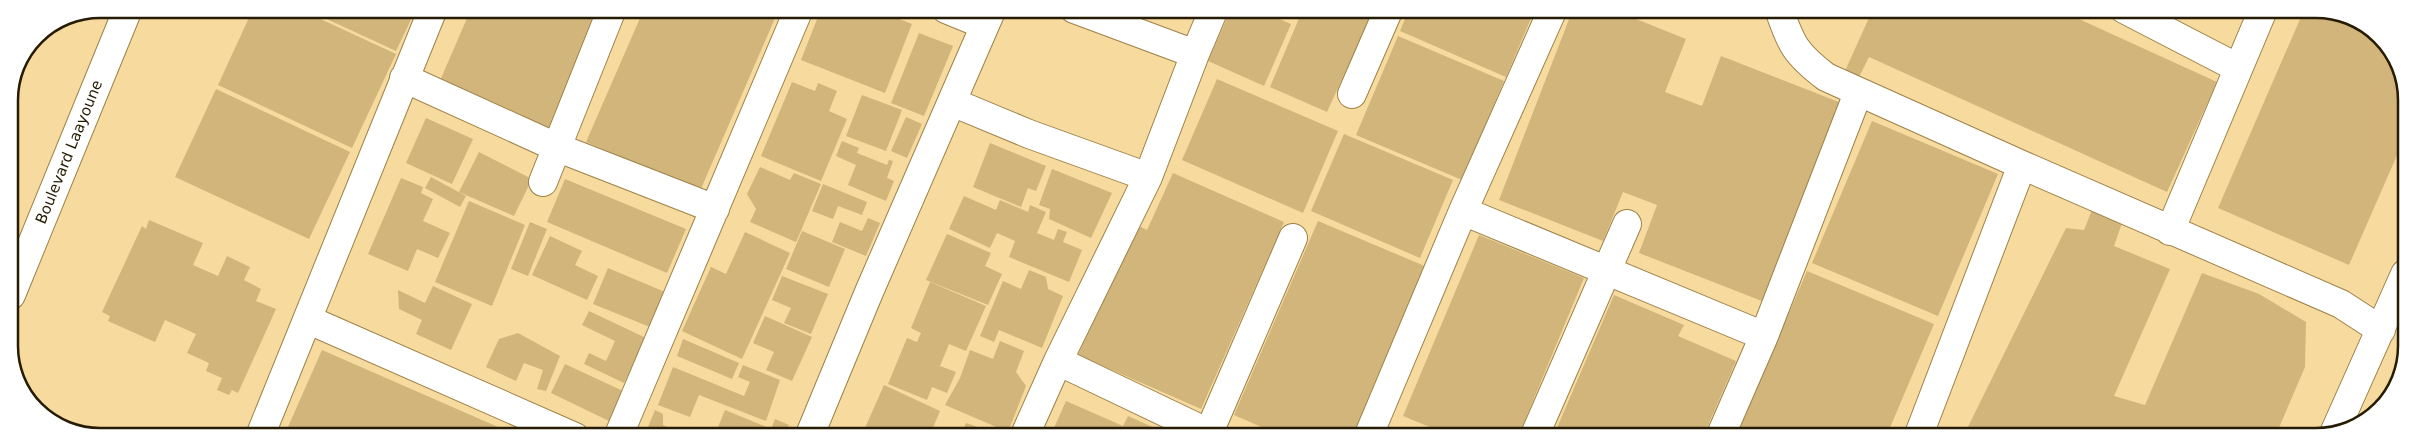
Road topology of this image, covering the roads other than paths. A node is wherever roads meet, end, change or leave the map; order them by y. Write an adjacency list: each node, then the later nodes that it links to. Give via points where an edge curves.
1 (124, 18): 29 (street, Boulevard Laayoune)
2 (429, 18): 15 (street)
3 (608, 18): 19 (street)
4 (795, 18): 23 (street)
5 (988, 18): 18 (street)
6 (1098, 18): 13 (street)
7 (1210, 18): 13 (street)
8 (1385, 18): 17 (street)
9 (1549, 18): 24 (street)
10 (1782, 18): 16 (street, via 1788,37 1804,60 1826,77)
11 (2140, 18): 14 (street)
12 (2260, 18): 14 (street)
13 (1195, 54): 21 (street)
14 (2238, 68): 26 (street)
15 (404, 78): 19 (street); 31 (street)
16 (1858, 93): 20 (street); 33 (street)
17 (1352, 94)
18 (952, 102): 21 (street); 39 (street)
19 (556, 147): 22 (street); 23 (street)
20 (2022, 165): 26 (street); 46 (street)
21 (1148, 178): 34 (street)
22 (543, 182)
23 (715, 210): 38 (street)
24 (1464, 211): 28 (street); 43 (street)
25 (1627, 224): 28 (street)
26 (2170, 231): 32 (street, via 2341,304)
27 (1293, 238): 42 (street)
28 (1607, 270): 33 (street); 44 (street)
29 (18, 279)
30 (2398, 291): 32 (street)
31 (309, 320): 36 (street); 37 (street)
32 (2382, 330): 35 (street)
33 (1764, 336): 45 (street)
34 (1058, 361): 40 (street); 41 (street)
35 (2338, 425)
36 (263, 428)
37 (555, 428)
38 (622, 428)
39 (813, 428)
40 (1028, 428)
41 (1195, 428)
42 (1214, 428)
43 (1372, 428)
44 (1538, 428)
45 (1724, 428)
46 (1921, 428)

